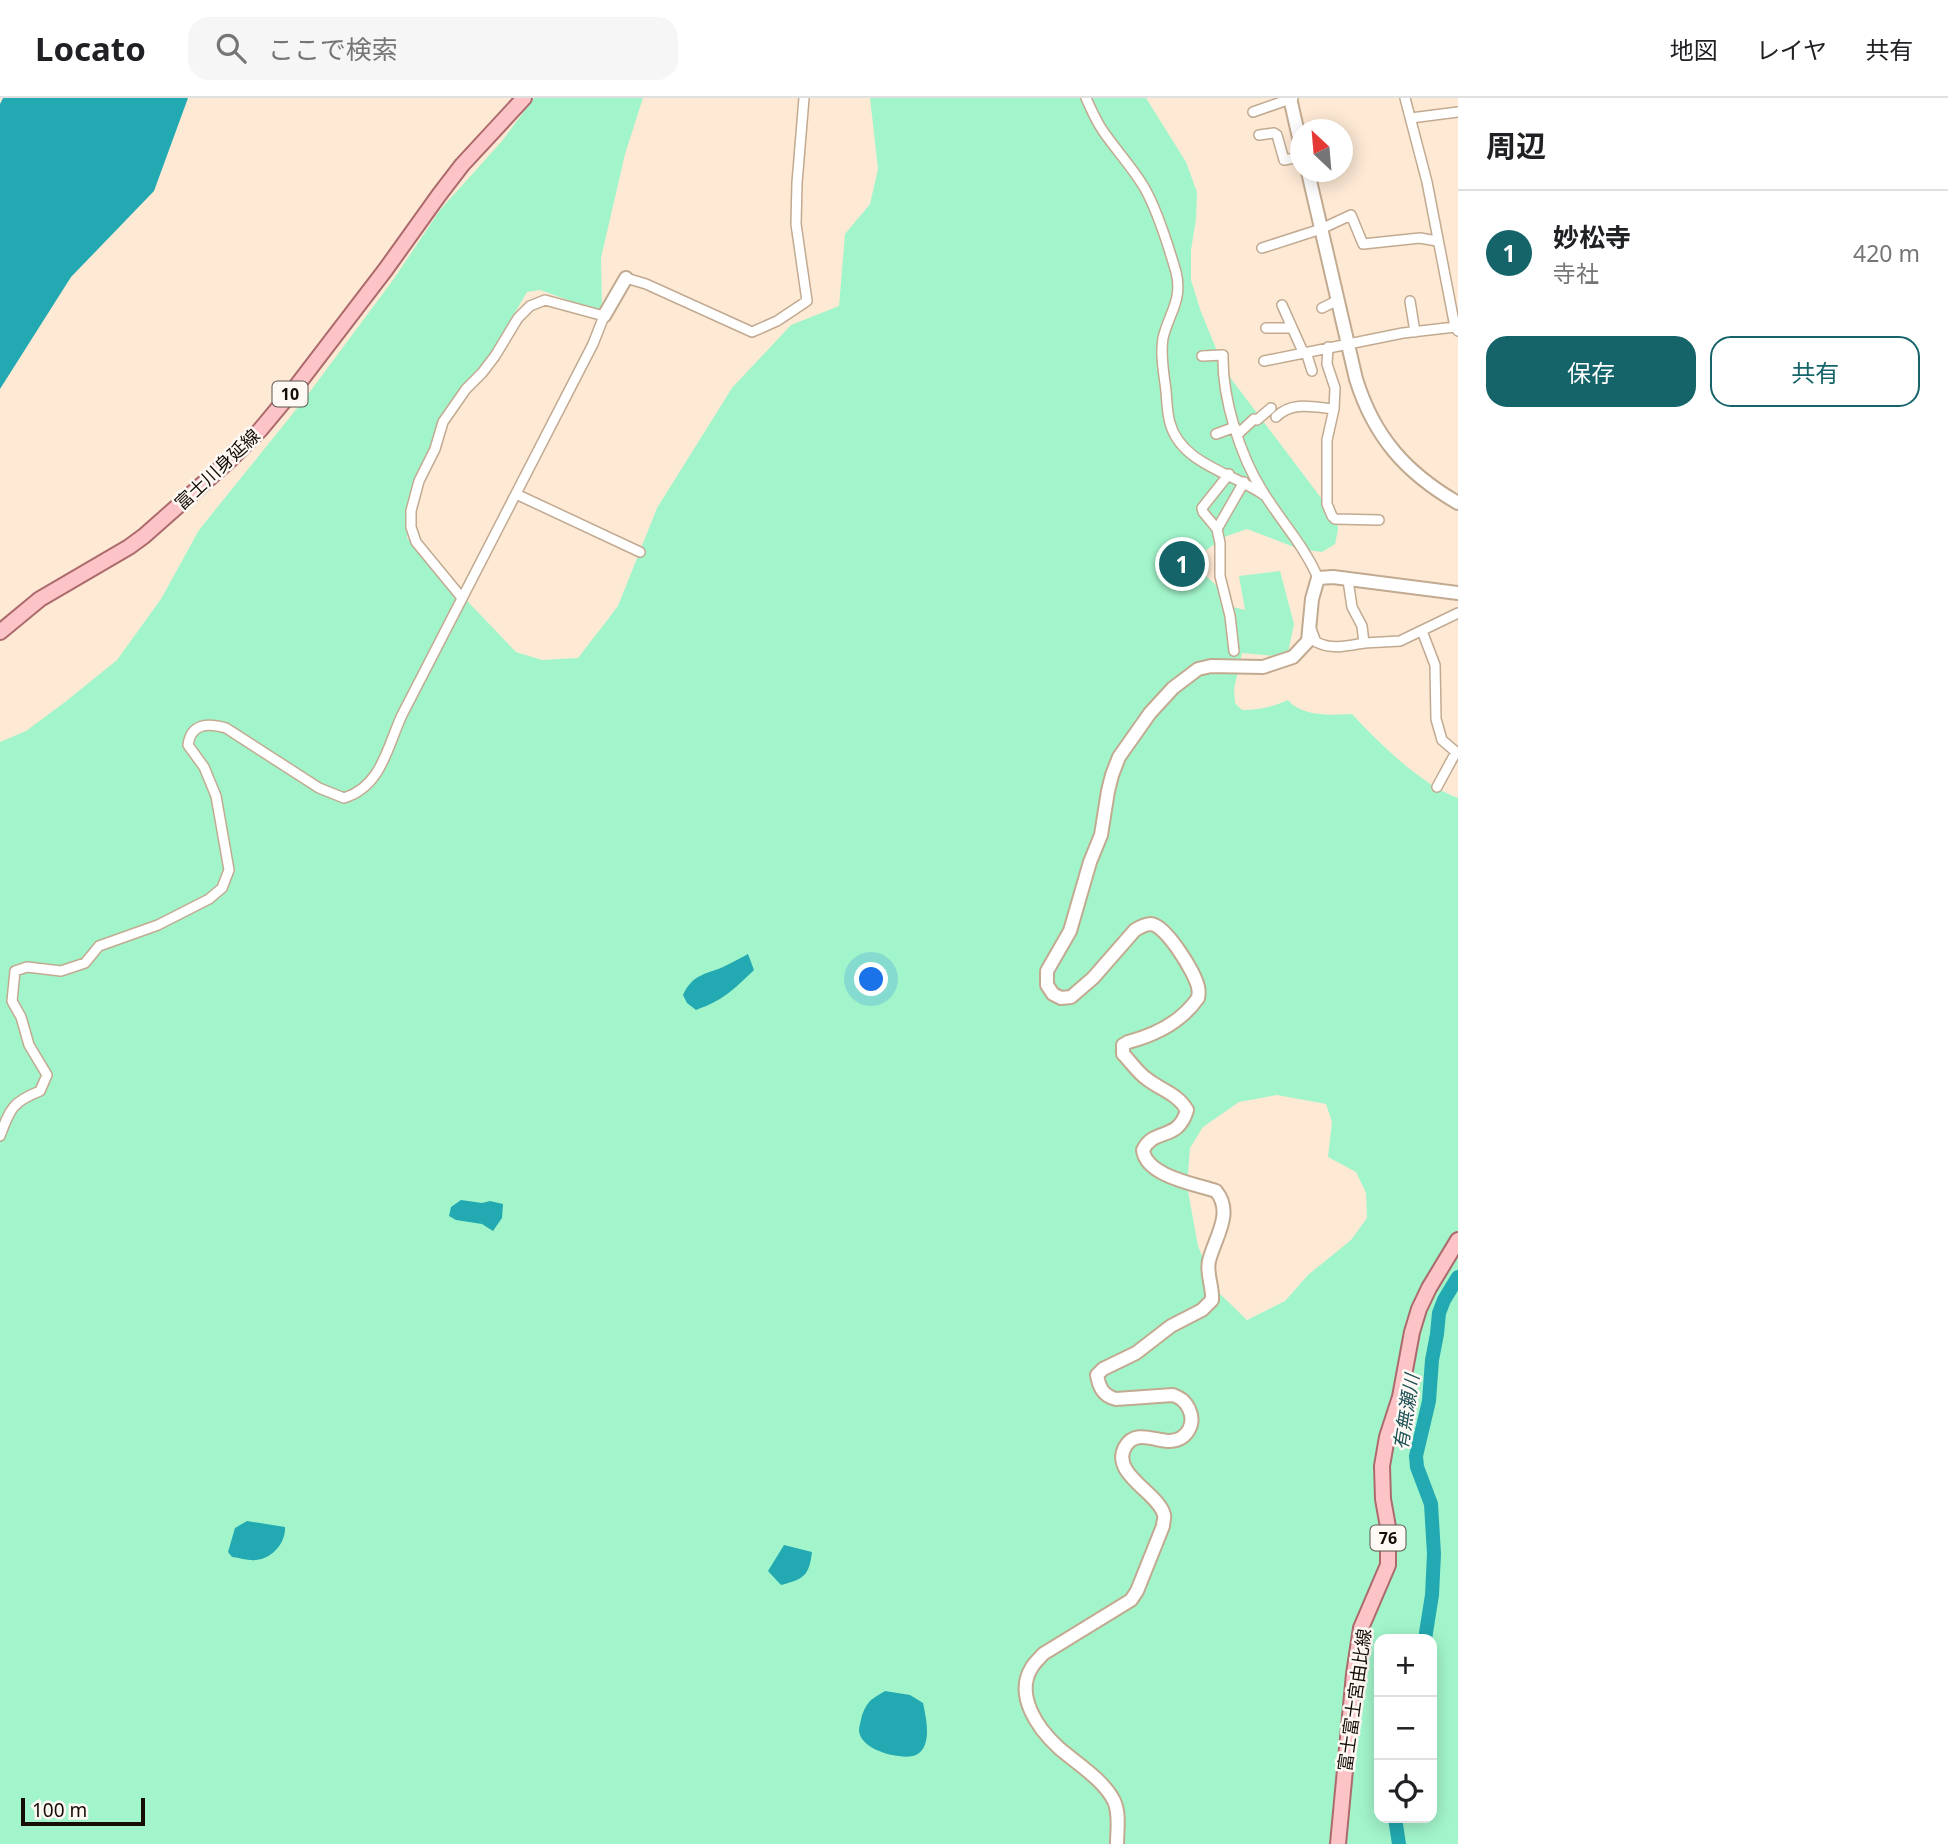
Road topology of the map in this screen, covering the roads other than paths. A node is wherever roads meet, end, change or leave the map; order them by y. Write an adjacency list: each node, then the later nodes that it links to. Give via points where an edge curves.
1 (524, 98): 50 (main road, 富士川身延線 / 10, via 454,175 260,430 144,536 40,600)
2 (804, 98): 16 (street, via 796,224 807,302 752,332)
3 (1086, 98): 35 (street, via 1101,130 1145,189 1175,270 1178,300 1162,345 1170,422 1181,445 1194,458)
4 (1291, 98): 7 (street); 9 (street)
5 (1405, 98): 8 (street)
6 (1458, 112): 8 (street)
7 (1253, 113)
8 (1411, 118): 14 (street)
9 (1295, 119)
10 (1259, 135): 11 (street, via 1277,135 1284,160)
11 (1290, 159)
12 (1310, 182): 13 (street)
13 (1321, 229): 14 (street, via 1351,215 1363,244 1420,238); 15 (street); 17 (street)
14 (1437, 241): 24 (street)
15 (1262, 248)
16 (626, 278): 21 (street)
17 (1338, 300): 20 (street); 26 (street)
18 (1410, 301): 25 (street)
19 (1282, 305): 23 (street)
20 (1322, 308)
21 (604, 316): 37 (street); 46 (street, via 545,300 530,306 443,422 419,481 411,527 416,542)
22 (1266, 328): 23 (street)
23 (1292, 328): 28 (street)
24 (1456, 329): 25 (street)
25 (1415, 332): 26 (street)
26 (1348, 343): 27 (street); 39 (street, via 1364,405 1376,427 1421,480)
27 (1328, 347): 28 (street); 32 (street)
28 (1305, 352): 30 (street); 31 (street)
29 (1202, 356): 33 (street, via 1223,355)
30 (1264, 360)
31 (1312, 371)
32 (1334, 409): 33 (street, via 1293,406); 40 (street, via 1327,440 1329,511 1335,519)
33 (1236, 430): 34 (street); 38 (street)
34 (1216, 434)
35 (1229, 474): 36 (street); 41 (street, via 1202,508)
36 (1244, 482): 38 (street); 41 (street)
37 (516, 494): 42 (street); 46 (street)
38 (1264, 495): 43 (street)
39 (1458, 503)
40 (1379, 520)
41 (1217, 529): 52 (street)
42 (639, 552)
43 (1318, 578): 44 (street); 48 (street)
44 (1348, 580): 45 (street); 51 (street)
45 (1458, 593)
46 (462, 598): 54 (street, via 398,724 380,770 356,794 344,798 331,794 226,729 200,726 189,736 188,746 204,766 216,796 229,870 222,888 158,925 99,946 85,963 61,971 27,967 15,971 12,1001 29,1045 47,1074 40,1091 11,1109)
47 (1458, 613): 49 (street)
48 (1309, 624): 51 (street, via 1316,642 1324,646); 56 (street, via 1308,641 1293,657 1264,667 1198,669 1150,713 1111,775 1101,835 1070,931 1047,971 1047,985 1053,994 1071,997 1143,925 1159,926 1172,939 1198,984 1198,998 1164,1029 1128,1042 1122,1049 1145,1078 1183,1101 1187,1110 1180,1126 1145,1144 1146,1161 1158,1171 1216,1191 1224,1210 1209,1261 1212,1300 1097,1375 1108,1397 1173,1395 1182,1399 1192,1418 1185,1435 1172,1441 1143,1436 1131,1440 1122,1455 1128,1474 1164,1514 1137,1591 1131,1600 1043,1654 1032,1667 1026,1686 1030,1712 1041,1727 1113,1798)
49 (1422, 631): 51 (street, via 1399,641); 53 (street, via 1435,665 1436,719 1443,740 1456,752)
50 (0, 632)
51 (1364, 643)
52 (1234, 652)
53 (1437, 788)
54 (0, 1136)
55 (1458, 1240): 57 (main road, 富士富士宮由比線 / 76, via 1419,1309 1387,1437 1382,1465 1388,1565 1361,1628)
56 (1117, 1844)
57 (1338, 1844)

